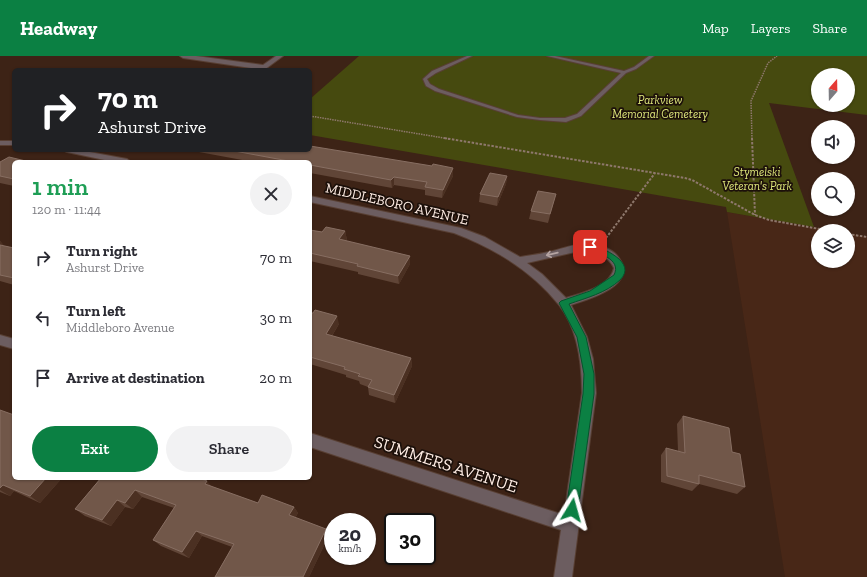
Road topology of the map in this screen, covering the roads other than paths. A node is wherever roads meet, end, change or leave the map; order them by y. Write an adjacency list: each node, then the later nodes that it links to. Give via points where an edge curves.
1 (182, 56): 6 (street)
2 (280, 56): 7 (street)
3 (470, 56): 8 (lane, via 434,72 425,79 437,90 517,116 540,119 566,120 580,115)
4 (549, 56): 8 (lane)
5 (652, 56): 8 (lane)
6 (256, 68)
7 (263, 68)
8 (624, 72)
9 (0, 143): 10 (street)
10 (12, 143)
11 (77, 152): 12 (street)
12 (117, 160)
13 (312, 199): 14 (street, MIDDLEBORO AVENUE, via 457,230 495,246)
14 (519, 261): 15 (street, MIDDLEBORO AVENUE); 15 (street, one-way to 14, via 593,293 613,281 620,272 619,264 613,257 590,247 576,247)
15 (564, 303): 19 (street, MIDDLEBORO AVENUE, via 581,337 589,374 589,394)
16 (0, 340): 17 (street)
17 (12, 343)
18 (312, 441): 19 (street, SUMMERS AVENUE)
19 (570, 525): 20 (street, MIDDLEBORO AVENUE)
20 (563, 577)

